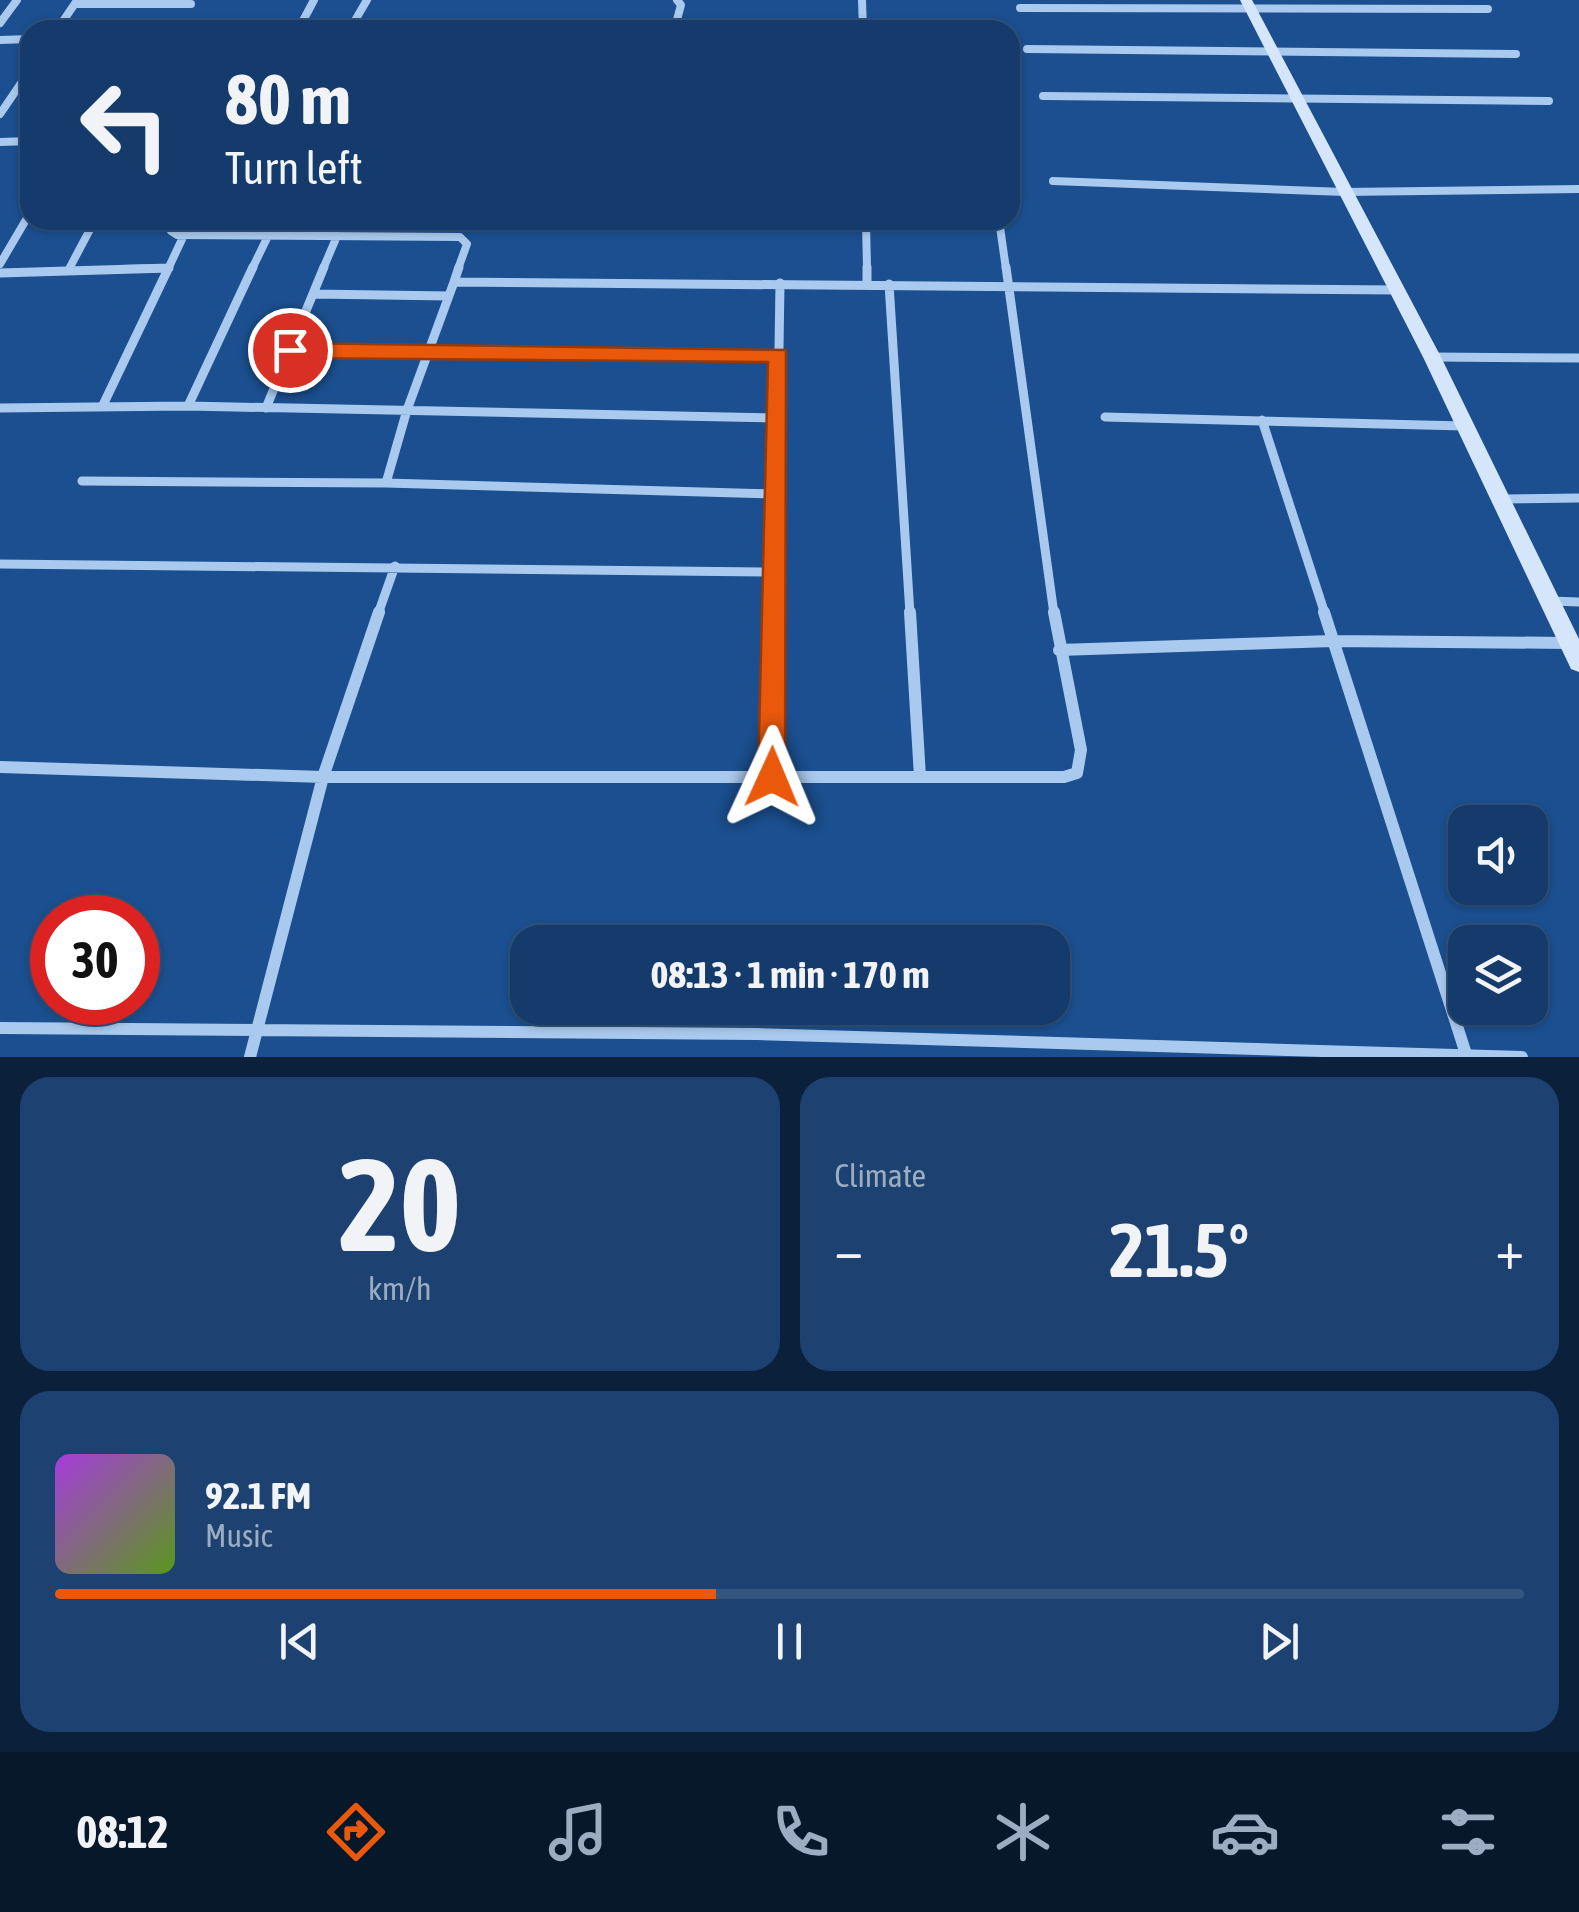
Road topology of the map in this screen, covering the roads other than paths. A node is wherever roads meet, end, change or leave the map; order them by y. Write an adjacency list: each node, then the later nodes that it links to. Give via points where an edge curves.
1 (17, 0): 7 (street)
2 (76, 2): 3 (street)
3 (191, 4)
4 (1248, 4): 5 (street); 6 (street); 9 (street)
5 (1020, 8)
6 (1488, 9)
7 (0, 23)
8 (1027, 49): 9 (street)
9 (1272, 50): 10 (street); 13 (street)
10 (1516, 54)
11 (20, 85): 15 (street)
12 (1043, 96): 13 (street)
13 (1299, 98): 14 (street); 20 (street)
14 (1549, 101)
15 (0, 114)
16 (3, 142): 17 (street)
17 (0, 151)
18 (1053, 181): 20 (street)
19 (1579, 189): 20 (street)
20 (1344, 192): 38 (street)
21 (20, 230): 29 (street)
22 (90, 230): 31 (street)
23 (171, 230): 26 (street)
24 (866, 230): 35 (street)
25 (1000, 230): 37 (street)
26 (184, 235): 27 (street); 30 (street)
27 (268, 236): 28 (street); 47 (street)
28 (337, 236): 33 (street, via 460,236 466,244); 39 (street)
29 (0, 264)
30 (169, 268): 31 (street); 46 (street)
31 (69, 270): 32 (street)
32 (0, 272)
33 (454, 282): 34 (street); 40 (street)
34 (780, 284): 35 (street); 43 (street)
35 (867, 284): 36 (street)
36 (888, 284): 37 (street); 72 (street)
37 (1007, 288): 38 (street); 67 (street)
38 (1398, 290): 44 (street)
39 (313, 294): 40 (street); 41 (street)
40 (449, 296): 42 (street)
41 (290, 350): 42 (street); 49 (street)
42 (427, 352): 43 (street); 50 (street)
43 (778, 355): 52 (street)
44 (1432, 357): 45 (street); 54 (street)
45 (1579, 358)
46 (103, 405): 47 (street); 48 (street)
47 (188, 406): 49 (street)
48 (0, 408)
49 (266, 408): 50 (street)
50 (407, 410): 52 (street); 56 (street)
51 (1105, 417): 53 (street)
52 (778, 418): 57 (street)
53 (1262, 420): 54 (street); 65 (street)
54 (1464, 426): 58 (street)
55 (82, 481): 56 (street)
56 (386, 483): 57 (street)
57 (776, 494): 62 (street)
58 (1498, 498): 59 (street); 63 (street)
59 (1579, 498)
60 (0, 564): 61 (street)
61 (395, 566): 62 (street); 70 (street)
62 (775, 572): 71 (street)
63 (1550, 601): 64 (street); 66 (street)
64 (1579, 602)
65 (1333, 640): 66 (street); 67 (street); 75 (street)
66 (1570, 643): 68 (street)
67 (1059, 650): 72 (street, via 1081,750 1077,773)
68 (1579, 662)
69 (0, 766): 70 (street)
70 (323, 777): 71 (street); 74 (street)
71 (772, 777): 72 (street)
72 (920, 777)
73 (0, 1028): 74 (street)
74 (257, 1030): 75 (street, via 757,1034); 76 (street)
75 (1466, 1054): 77 (street)
76 (250, 1057)
77 (1522, 1057)

